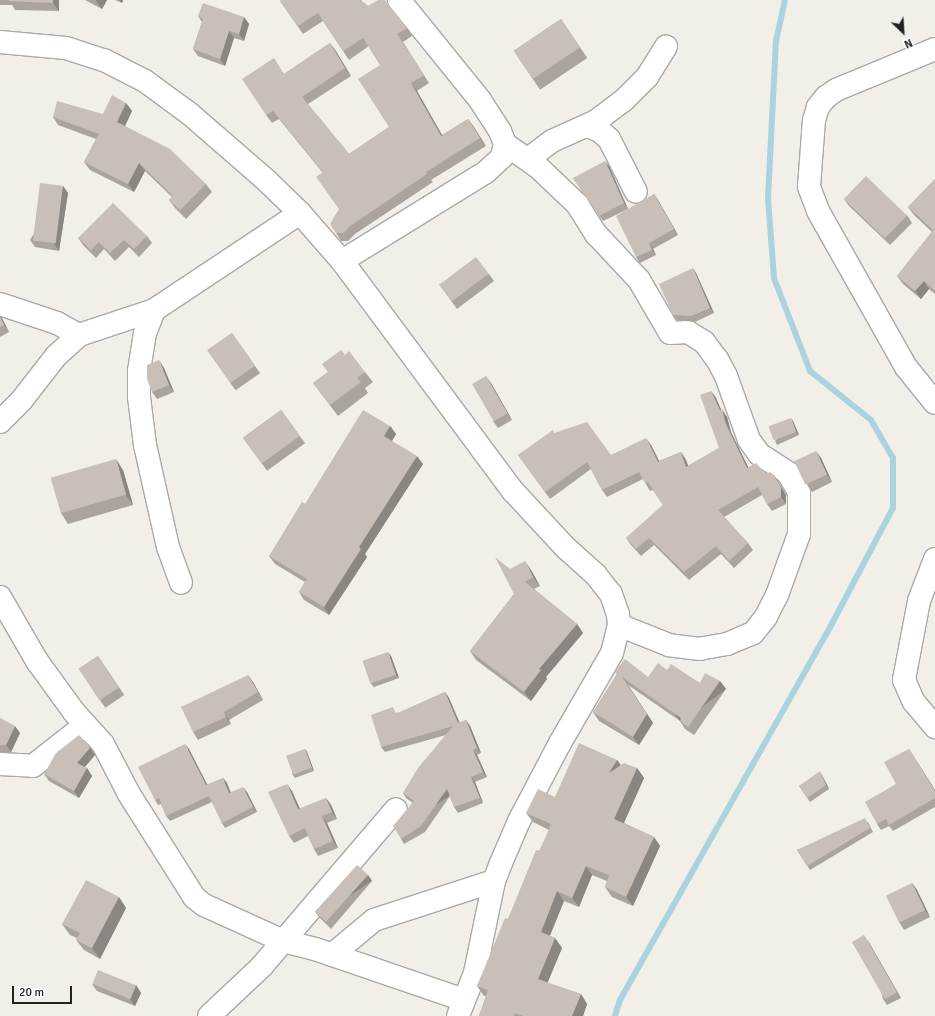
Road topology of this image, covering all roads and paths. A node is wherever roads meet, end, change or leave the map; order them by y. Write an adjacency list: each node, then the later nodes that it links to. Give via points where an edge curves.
1 (399, 0): 6 (street, via 480,100 500,130)
2 (0, 42): 9 (street, via 66,48 104,60 145,81 190,114)
3 (666, 47): 5 (street, via 636,88 609,112)
4 (935, 49): 14 (street, via 836,90 826,97 818,107 814,120 809,187 818,211 906,367)
5 (587, 126): 7 (street, via 552,141); 8 (street, via 600,131 609,140)
6 (505, 144): 7 (street); 10 (street, via 502,157 486,172)
7 (528, 159): 19 (street, via 577,204 596,234 639,280 670,333 693,334 712,351 729,385 748,440 759,454 788,473 799,492 799,534 777,595 753,633 727,644 700,649 669,645)
8 (636, 192)
9 (300, 213): 10 (street); 12 (street)
10 (342, 262): 19 (street, via 513,491 607,589 615,602)
11 (0, 304): 13 (street, via 42,321 56,323)
12 (154, 310): 13 (street); 17 (street, via 145,333 139,371 139,397 145,445 168,547)
13 (79, 335): 15 (street, via 56,356 21,401)
14 (935, 403)
15 (0, 422)
16 (935, 559): 21 (street, via 919,601 904,680 914,702)
17 (181, 583)
18 (0, 597): 20 (street, via 37,661)
19 (619, 625): 24 (street, via 612,653 584,698 519,821)
20 (85, 725): 22 (street, via 33,766); 25 (street, via 103,744 129,794 194,897 221,915)
21 (935, 727)
22 (0, 764)
23 (396, 809): 25 (street)
24 (494, 882): 26 (street, via 380,917 367,924); 27 (street, via 475,973)
25 (283, 941): 26 (street); 28 (street, via 262,966)
26 (332, 955): 27 (street)
27 (461, 1008)
28 (209, 1016)

